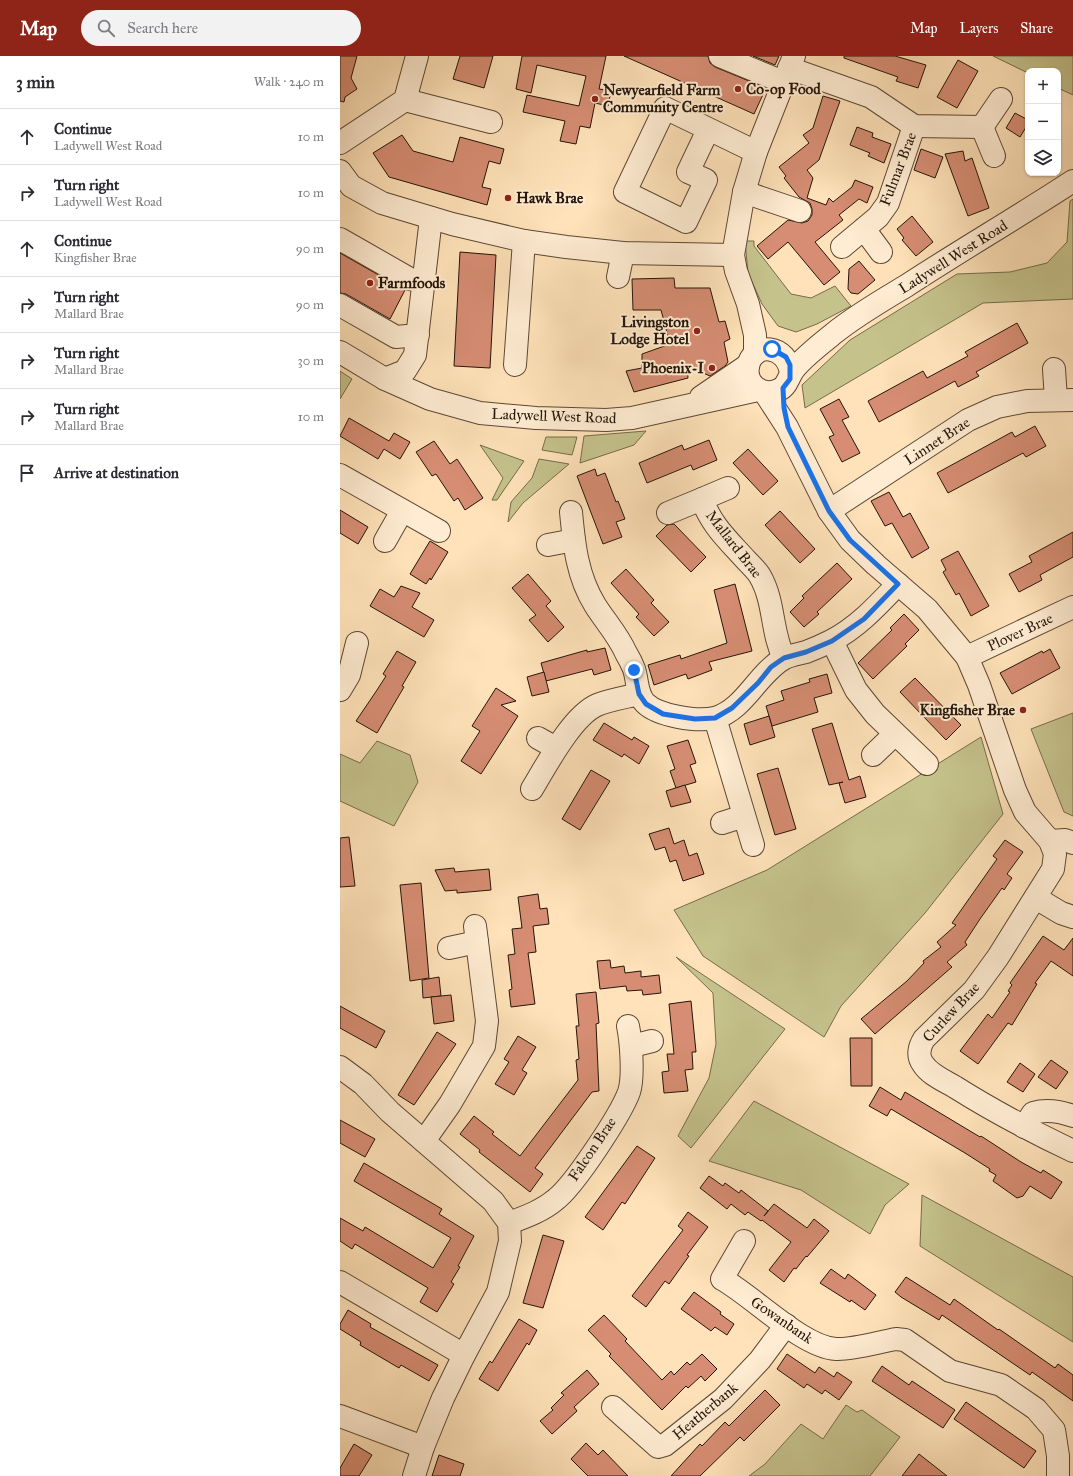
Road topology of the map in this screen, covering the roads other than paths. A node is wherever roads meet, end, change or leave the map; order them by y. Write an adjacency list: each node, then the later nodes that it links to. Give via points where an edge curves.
1 (417, 56): 5 (street)
2 (720, 56): 3 (street, Fulmar Brae)
3 (789, 69): 7 (street, Fulmar Brae, via 871,98); 11 (street)
4 (1001, 99): 8 (street)
5 (405, 100): 6 (street); 10 (street)
6 (490, 122)
7 (914, 126): 8 (street, Fulmar Brae); 18 (street, Fulmar Brae, via 888,203 878,217)
8 (982, 127): 12 (street)
9 (708, 130): 9 (street, via 665,108 625,192 686,222 706,180 688,172); 11 (street)
10 (340, 143)
11 (756, 152): 15 (street)
12 (994, 156)
13 (340, 171): 17 (street, via 351,186 382,203)
14 (1073, 181): 28 (street, Ladywell West Road)
15 (744, 192): 16 (street); 24 (street)
16 (800, 211)
17 (431, 218): 20 (street); 26 (street)
18 (864, 229): 21 (street, Fulmar Brae); 22 (street)
19 (340, 239): 26 (street, via 410,280)
20 (524, 241): 23 (street); 32 (street)
21 (842, 247)
22 (881, 252)
23 (623, 253): 24 (street); 25 (street)
24 (733, 255): 31 (street, via 755,335)
25 (618, 277)
26 (424, 282): 29 (street)
27 (340, 305): 29 (street, via 396,337)
28 (833, 334): 31 (street, Ladywell West Road); 35 (street, Ladywell West Road)
29 (418, 335): 34 (street, via 415,354 405,370)
30 (340, 352): 34 (street, Ladywell West Road)
31 (764, 355): 35 (street, via 749,379); 35 (street, via 786,357 790,365); 37 (street, Ladywell West Road)
32 (515, 365)
33 (1054, 369): 36 (street, Linnet Brae)
34 (385, 379): 37 (street, Ladywell West Road, via 440,402 480,413 522,417 606,420 632,418)
35 (774, 386): 37 (street, Ladywell West Road); 42 (street, via 784,408 788,427)
36 (1064, 400): 42 (street, Linnet Brae, via 1027,401 997,407 968,420)
37 (685, 407)
38 (340, 475): 41 (street)
39 (728, 488): 40 (street, Mallard Brae)
40 (702, 499): 44 (street, Mallard Brae); 54 (street, Mallard Brae, via 708,515 722,535 760,576 771,601 778,644)
41 (402, 510): 45 (street); 47 (street)
42 (829, 511): 49 (street, via 850,540)
43 (571, 512): 46 (street)
44 (668, 513)
45 (439, 531)
46 (574, 540): 48 (street); 56 (street, via 583,582 624,648 634,670)
47 (385, 541)
48 (548, 545)
49 (898, 584): 51 (street, via 864,619); 53 (street, via 927,609)
50 (1073, 607): 53 (street, Plover Brae)
51 (832, 641): 54 (street); 58 (street, via 856,690)
52 (357, 643): 55 (street)
53 (966, 657): 64 (street, Curlew Brae, via 979,685 1025,812)
54 (784, 658): 57 (street, via 771,667 732,708)
55 (343, 679)
56 (639, 694): 57 (street, via 646,704 663,714 695,719); 61 (street, via 598,704 547,743)
57 (715, 718): 62 (street)
58 (895, 734): 59 (street); 60 (street)
59 (874, 755)
60 (927, 764)
61 (532, 789)
62 (744, 816): 63 (street); 66 (street)
63 (722, 823)
64 (1050, 841): 65 (street, via 1065,840); 67 (street, Curlew Brae, via 1055,854 1053,869)
65 (1073, 844)
66 (753, 845)
67 (1036, 898): 68 (street); 73 (street, Curlew Brae, via 974,990 919,1047 923,1064 934,1074)
68 (1073, 917)
69 (449, 948): 74 (street, via 476,934 487,1022 484,1046)
70 (637, 1038): 76 (street, Falcon Brae, via 629,1091 580,1171 556,1200 531,1215)
71 (340, 1067): 74 (street, via 363,1084)
72 (1073, 1116): 73 (street, via 1058,1111 1041,1111 1033,1113)
73 (1024, 1127): 75 (street, Curlew Brae)
74 (424, 1142): 76 (street, via 493,1201)
75 (1073, 1151)
76 (509, 1223): 80 (street, via 510,1241 498,1292)
77 (744, 1241): 79 (street, Gowanbank, via 722,1279)
78 (340, 1282): 80 (street)
79 (786, 1324): 81 (street, Heatherbank, via 760,1360 723,1399 665,1445 658,1447); 85 (street, Gowanbank, via 816,1343 836,1349 896,1339 905,1340 957,1374 1001,1385 1036,1409 1054,1430)
80 (464, 1354): 83 (street)
81 (613, 1407)
82 (340, 1417): 83 (street)
83 (423, 1447): 84 (street)
84 (414, 1476)
85 (1058, 1476)

